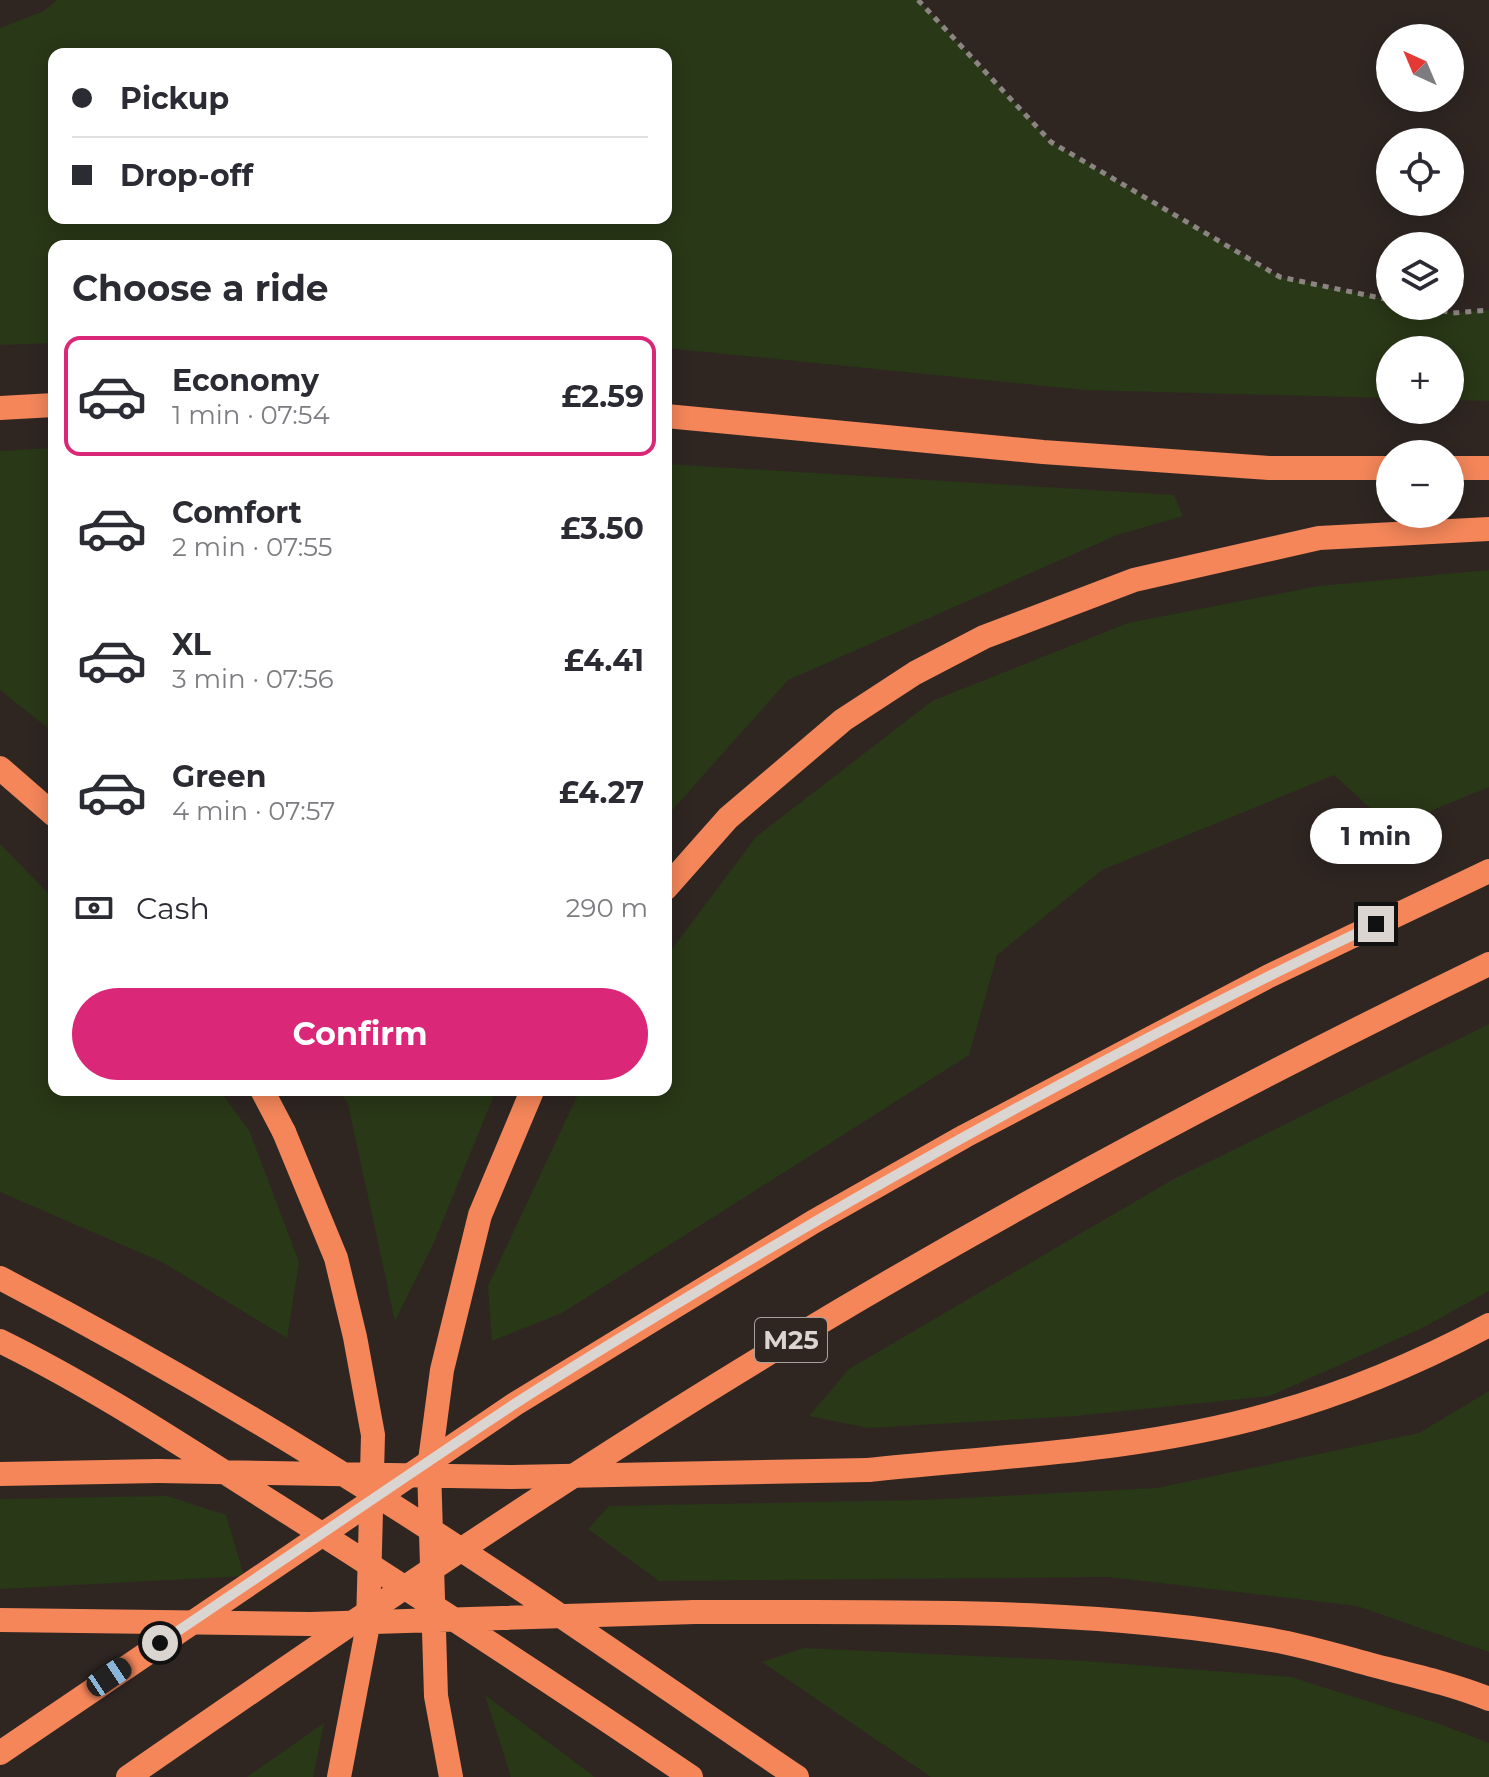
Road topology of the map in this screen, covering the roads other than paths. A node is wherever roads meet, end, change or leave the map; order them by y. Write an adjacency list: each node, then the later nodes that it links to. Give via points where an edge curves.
1 (48, 405): 2 (highway)
2 (0, 408)
3 (672, 417): 4 (highway, via 1058,454 1269,468)
4 (1376, 468)
5 (1464, 468): 6 (highway)
6 (1489, 468)
7 (1489, 529): 11 (highway, via 1319,538 1134,580 984,637 843,720 728,818)
8 (0, 768): 9 (highway)
9 (48, 810)
10 (1489, 871): 21 (highway, via 1254,984 813,1222 515,1404)
11 (672, 881)
12 (1489, 964): 22 (highway, M25, via 1256,1079 792,1339 321,1643)
13 (265, 1096): 23 (highway, bridge, via 336,1258 373,1435 368,1625)
14 (530, 1096): 24 (highway, bridge, via 480,1215 442,1370 429,1468 436,1696)
15 (0, 1278): 26 (highway, bridge, via 113,1337 318,1458)
16 (1489, 1325): 18 (highway, bridge, via 1431,1356 1270,1415 1099,1446 868,1470 512,1477)
17 (0, 1341): 25 (highway, bridge, via 256,1493)
18 (0, 1474)
19 (0, 1620): 20 (highway, bridge, via 310,1624 695,1612 1086,1618 1274,1640)
20 (1489, 1699)
21 (0, 1753)
22 (128, 1777)
23 (339, 1777)
24 (451, 1777)
25 (691, 1777)
26 (797, 1777)

